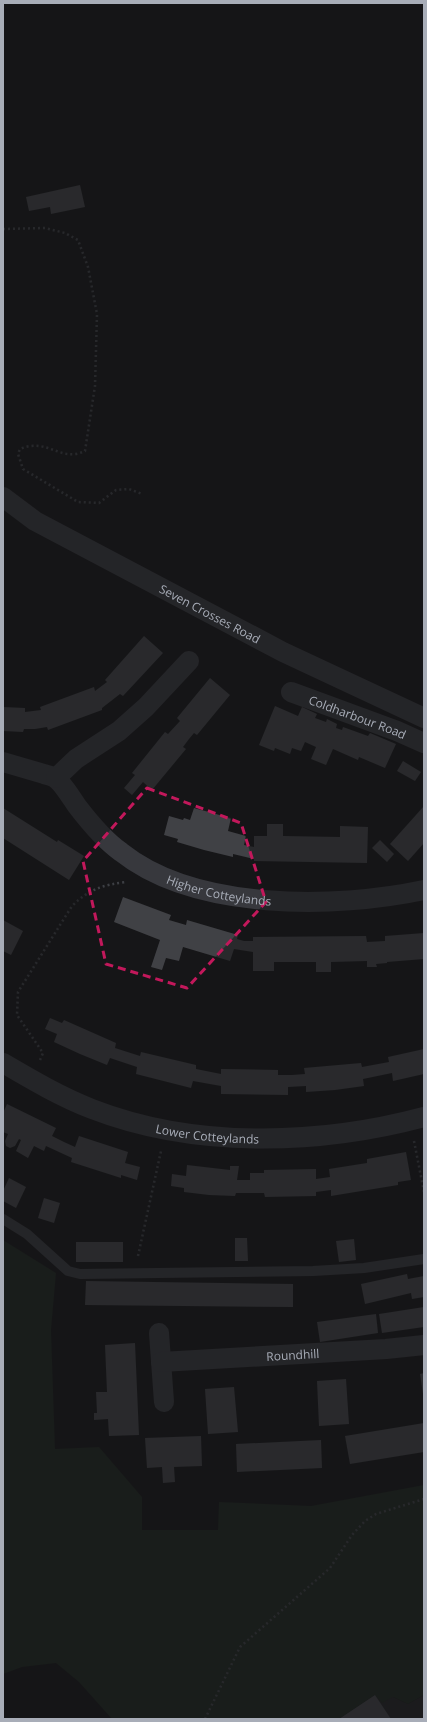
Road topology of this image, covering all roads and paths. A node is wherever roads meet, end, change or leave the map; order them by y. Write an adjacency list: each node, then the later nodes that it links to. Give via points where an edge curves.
1 (3, 230): 2 (path, via 45,228 65,233 78,240 88,267 98,314 95,386 85,451 65,454 46,446 30,445 20,449 18,454 23,469 78,502 99,503 116,490 129,489)
2 (142, 494)
3 (3, 497): 6 (street, Seven Crosses Road, via 35,521 276,649)
4 (189, 661): 9 (street, via 146,707 119,731 76,759)
5 (291, 692): 7 (street, Coldharbour Road)
6 (424, 718)
7 (424, 743)
8 (3, 762): 9 (street)
9 (56, 778): 10 (street, Higher Cotteylands, via 102,836 121,853)
10 (149, 871): 11 (street, Higher Cotteylands, via 204,891 270,900 354,901); 13 (path, via 140,880 95,888 81,897 72,906 18,992 17,1016 43,1053)
11 (424, 890)
12 (3, 1063): 13 (street, Lower Cotteylands)
13 (33, 1080): 15 (street, Lower Cotteylands, via 92,1109)
14 (417, 1119): 15 (street, Lower Cotteylands, via 350,1133 294,1138 234,1137); 16 (path)
15 (165, 1129): 19 (path, via 137,1257)
16 (424, 1192)
17 (3, 1219): 19 (lane, via 27,1234 68,1271 94,1275)
18 (424, 1259): 19 (lane, via 364,1268 328,1270)
19 (136, 1272)
20 (159, 1333): 22 (street)
21 (424, 1345): 22 (street, Roundhill)
22 (161, 1362): 23 (street)
23 (164, 1402)
24 (424, 1499): 25 (path, via 376,1514 365,1521 352,1535 330,1568 240,1648)
25 (205, 1719)

